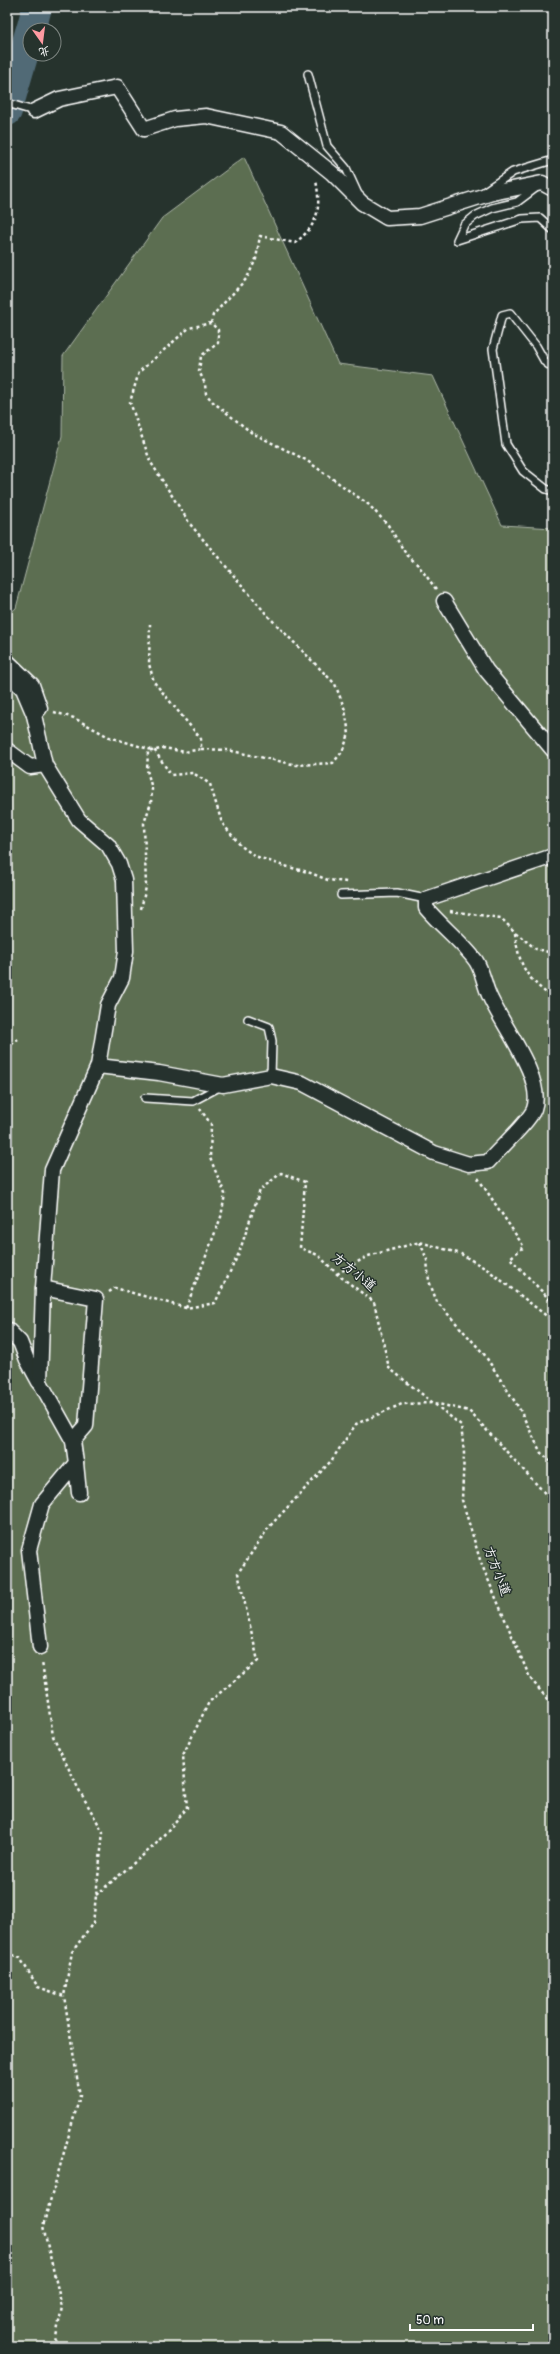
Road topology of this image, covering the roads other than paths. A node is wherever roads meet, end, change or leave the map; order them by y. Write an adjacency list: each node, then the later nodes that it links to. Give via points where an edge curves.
1 (308, 74): 7 (lane, via 327,146 346,168)
2 (7, 103): 3 (lane)
3 (34, 111): 7 (street, via 59,99 117,87 144,130 175,118 206,116 281,132 332,172)
4 (553, 160): 6 (lane, via 513,172)
5 (547, 186): 6 (street, via 492,193); 8 (lane, via 517,202 492,208 475,216 464,225 457,240 522,219 540,218)
6 (472, 199): 7 (street, via 420,216 388,218)
7 (362, 203)
8 (552, 229)
9 (553, 368): 10 (lane, via 545,362 510,313 502,315 493,349 506,444 523,471 546,489)
10 (553, 491)
11 (444, 601): 16 (street, via 486,670)
12 (7, 661): 14 (street, via 32,685)
13 (7, 673): 14 (street, via 23,689)
14 (37, 711): 17 (street)
15 (7, 750): 17 (street, via 30,767)
16 (553, 750)
17 (45, 765): 22 (street, via 80,820 108,845 119,864 124,880 126,951 122,978 108,1005)
18 (553, 856): 20 (street)
19 (341, 895): 20 (lane, via 397,893)
20 (426, 904): 23 (street, via 476,962 485,978 489,995 527,1064 534,1088 534,1110 488,1162 470,1164 434,1153 302,1084)
21 (248, 1019): 23 (lane, via 269,1027 272,1041)
22 (98, 1066): 24 (street, via 158,1073); 26 (street, via 52,1170)
23 (271, 1076): 24 (street)
24 (223, 1085): 25 (lane, via 193,1101)
25 (145, 1098)
26 (43, 1288): 28 (street); 29 (street, via 96,1299 86,1426)
27 (7, 1329): 28 (street, via 20,1342 26,1360)
28 (40, 1382): 29 (street)
29 (74, 1441): 30 (street)
30 (76, 1463): 31 (street); 32 (street, via 42,1504 29,1550)
31 (78, 1493)
32 (40, 1647)

